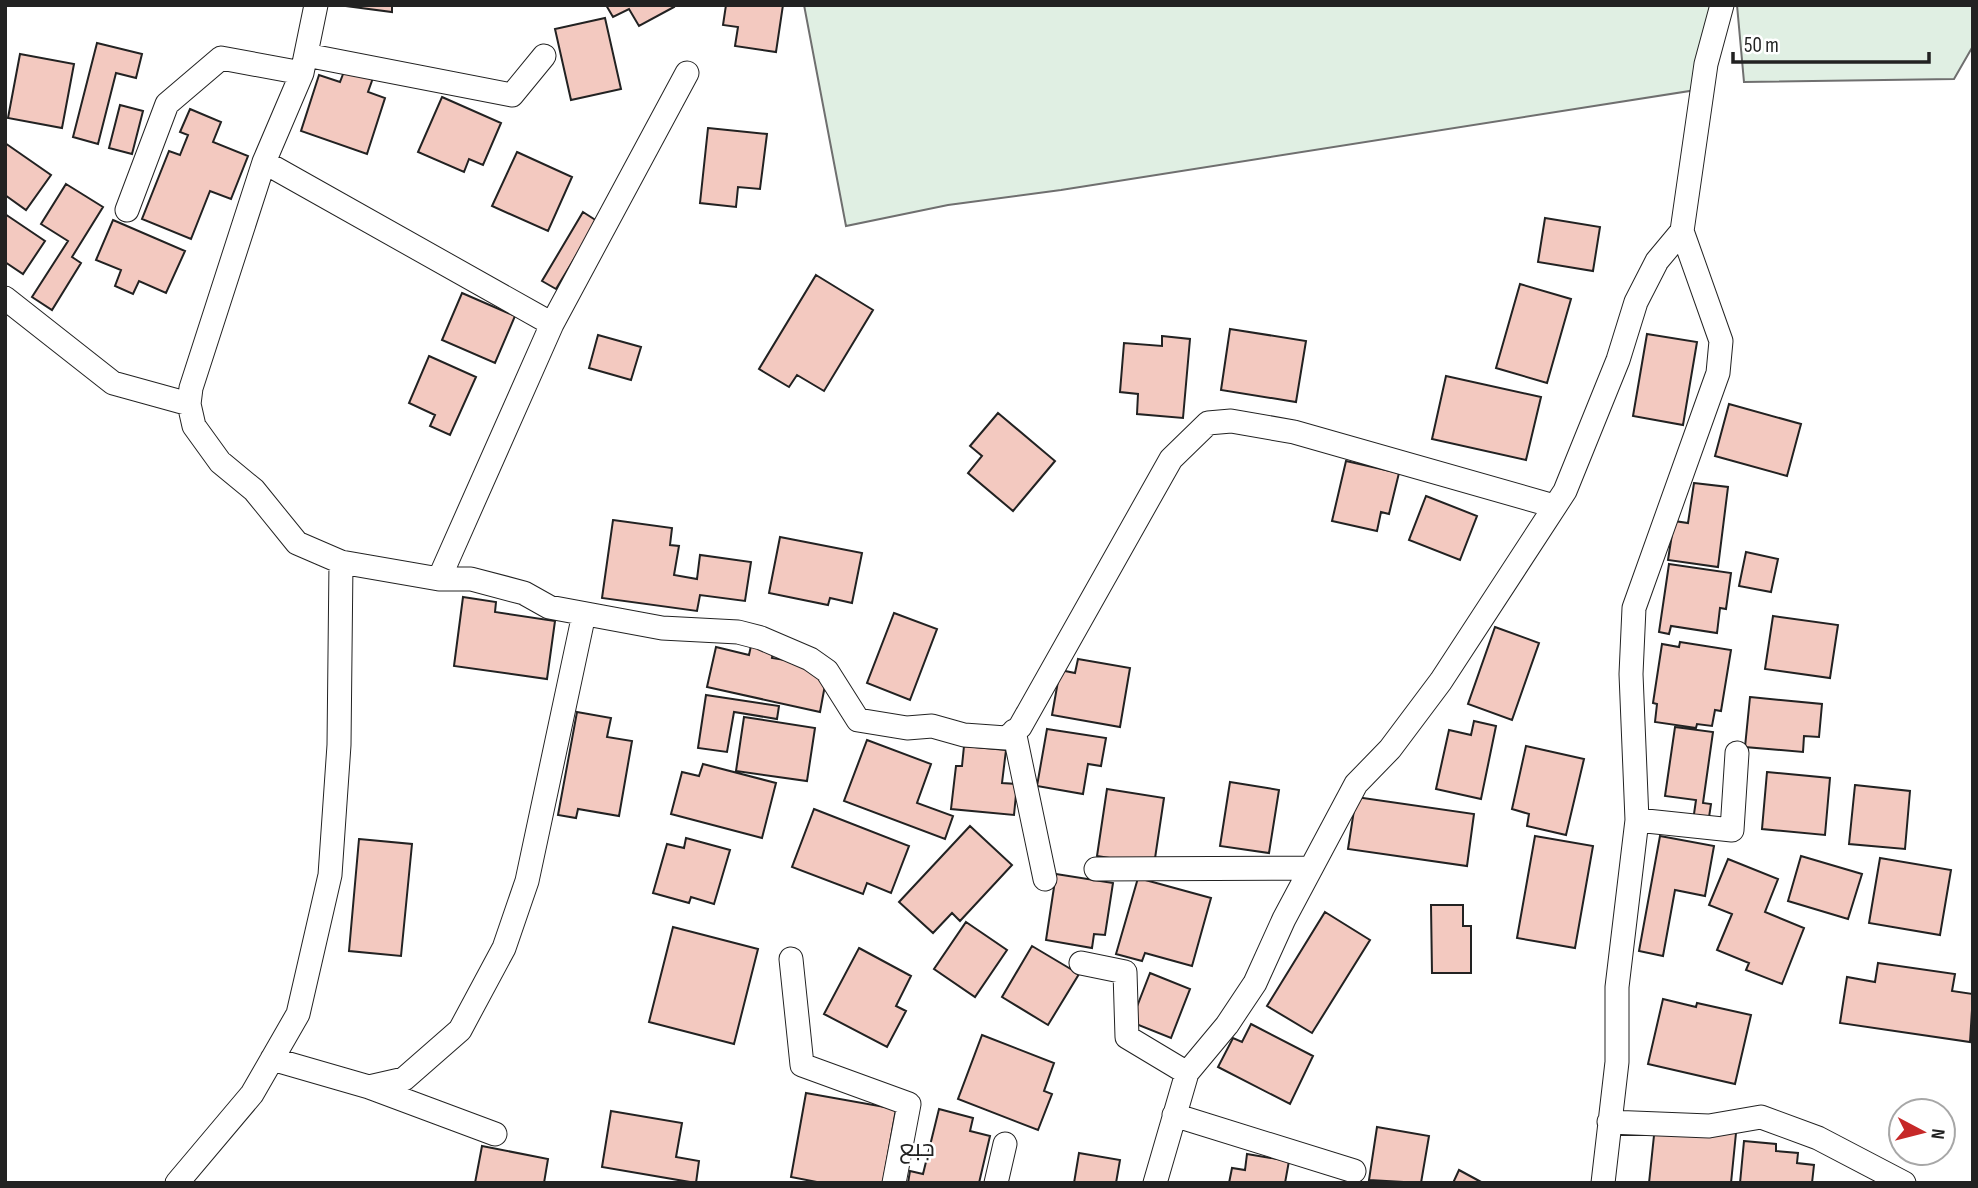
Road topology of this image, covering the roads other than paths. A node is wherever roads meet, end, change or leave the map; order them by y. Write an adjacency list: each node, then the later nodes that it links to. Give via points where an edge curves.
1 (316, 5): 4 (street)
2 (1722, 5): 8 (street, via 1704,77)
3 (544, 56): 4 (street, via 512,95)
4 (304, 64): 6 (street); 7 (street, via 221,58 167,104)
5 (687, 73): 10 (street)
6 (264, 162): 10 (street); 11 (street)
7 (127, 210)
8 (1682, 231): 12 (street, via 1657,261 1636,302 1580,457); 18 (street, via 1721,341 1718,373 1634,608 1631,674)
9 (5, 298): 11 (street, via 113,383)
10 (552, 324): 14 (street)
11 (189, 404): 13 (street, via 194,426 220,462 254,490 298,543)
12 (1554, 506): 16 (street, via 1294,432 1231,421 1208,423 1171,459); 19 (street, via 1441,681 1390,749 1356,784)
13 (341, 562): 14 (street); 24 (street, via 339,745 330,876 298,1014)
14 (439, 579): 15 (street, via 471,579 524,593 549,607)
15 (584, 614): 16 (street, via 761,638 827,671 858,720 1006,738); 26 (street, via 527,881 504,948 460,1030 404,1079)
16 (1014, 731): 21 (street)
17 (1737, 753): 18 (street, via 1732,830)
18 (1637, 820): 28 (street, via 1616,987 1617,1062)
19 (1311, 868): 20 (street); 25 (street, via 1255,983)
20 (1096, 869)
21 (1045, 879)
22 (790, 958): 33 (street, via 802,1065 909,1104)
23 (1081, 963): 25 (street, via 1125,972 1127,1037)
24 (272, 1059): 26 (street); 32 (street, via 252,1094)
25 (1187, 1073): 27 (street)
26 (369, 1087): 29 (street)
27 (1174, 1115): 31 (street); 35 (street)
28 (1609, 1122): 36 (street); 37 (street, via 1709,1126 1761,1117 1818,1138)
29 (495, 1134)
30 (1005, 1144): 34 (street)
31 (1354, 1171)
32 (177, 1183)
33 (894, 1183)
34 (996, 1183)
35 (1155, 1183)
36 (1603, 1183)
37 (1904, 1183)

